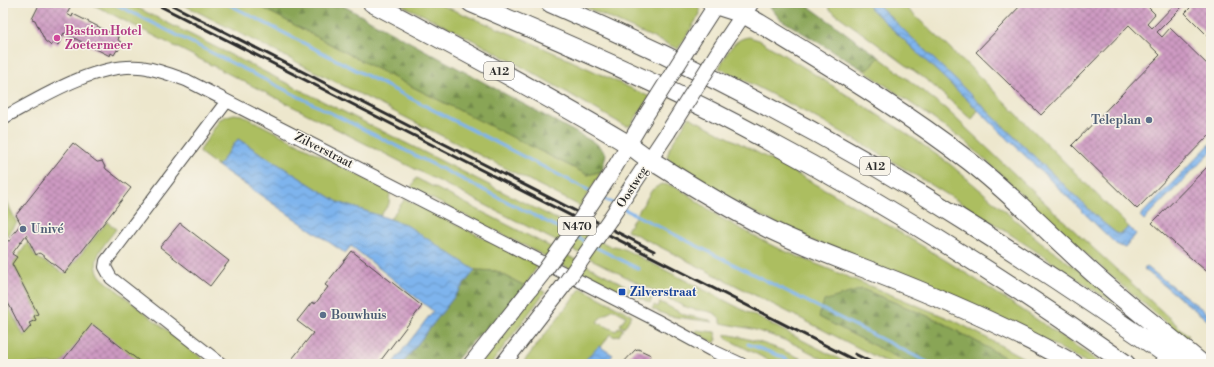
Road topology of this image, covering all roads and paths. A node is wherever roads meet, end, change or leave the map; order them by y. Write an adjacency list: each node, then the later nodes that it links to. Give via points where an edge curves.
1 (372, 3): 8 (highway, A12, via 462,50)
2 (471, 3): 15 (highway, A12, via 640,77 727,119 804,161 973,260)
3 (550, 3): 16 (highway, A12, via 717,81 868,163 990,237)
4 (714, 4): 5 (highway); 8 (main road, Oostweg / N470, bridge)
5 (747, 8): 9 (main road, Oostweg / N470, bridge); 17 (highway, via 914,120 976,167 1021,205 1085,266)
6 (227, 101): 7 (street, Zilverstraat, via 169,74 139,67 121,68 80,78); 10 (street, via 106,261 105,267 110,278); 13 (street, Zilverstraat)
7 (3, 118)
8 (628, 144): 9 (highway, A12); 11 (main road, Oostweg / N470, bridge, via 609,177 543,274)
9 (649, 160): 12 (main road, Oostweg / N470, bridge, via 595,242); 14 (highway, A12, via 771,230 971,312)
10 (217, 363)
11 (471, 364)
12 (503, 364)
13 (741, 364)
14 (1074, 364)
15 (1126, 364)
16 (1180, 364)
17 (1202, 364)

